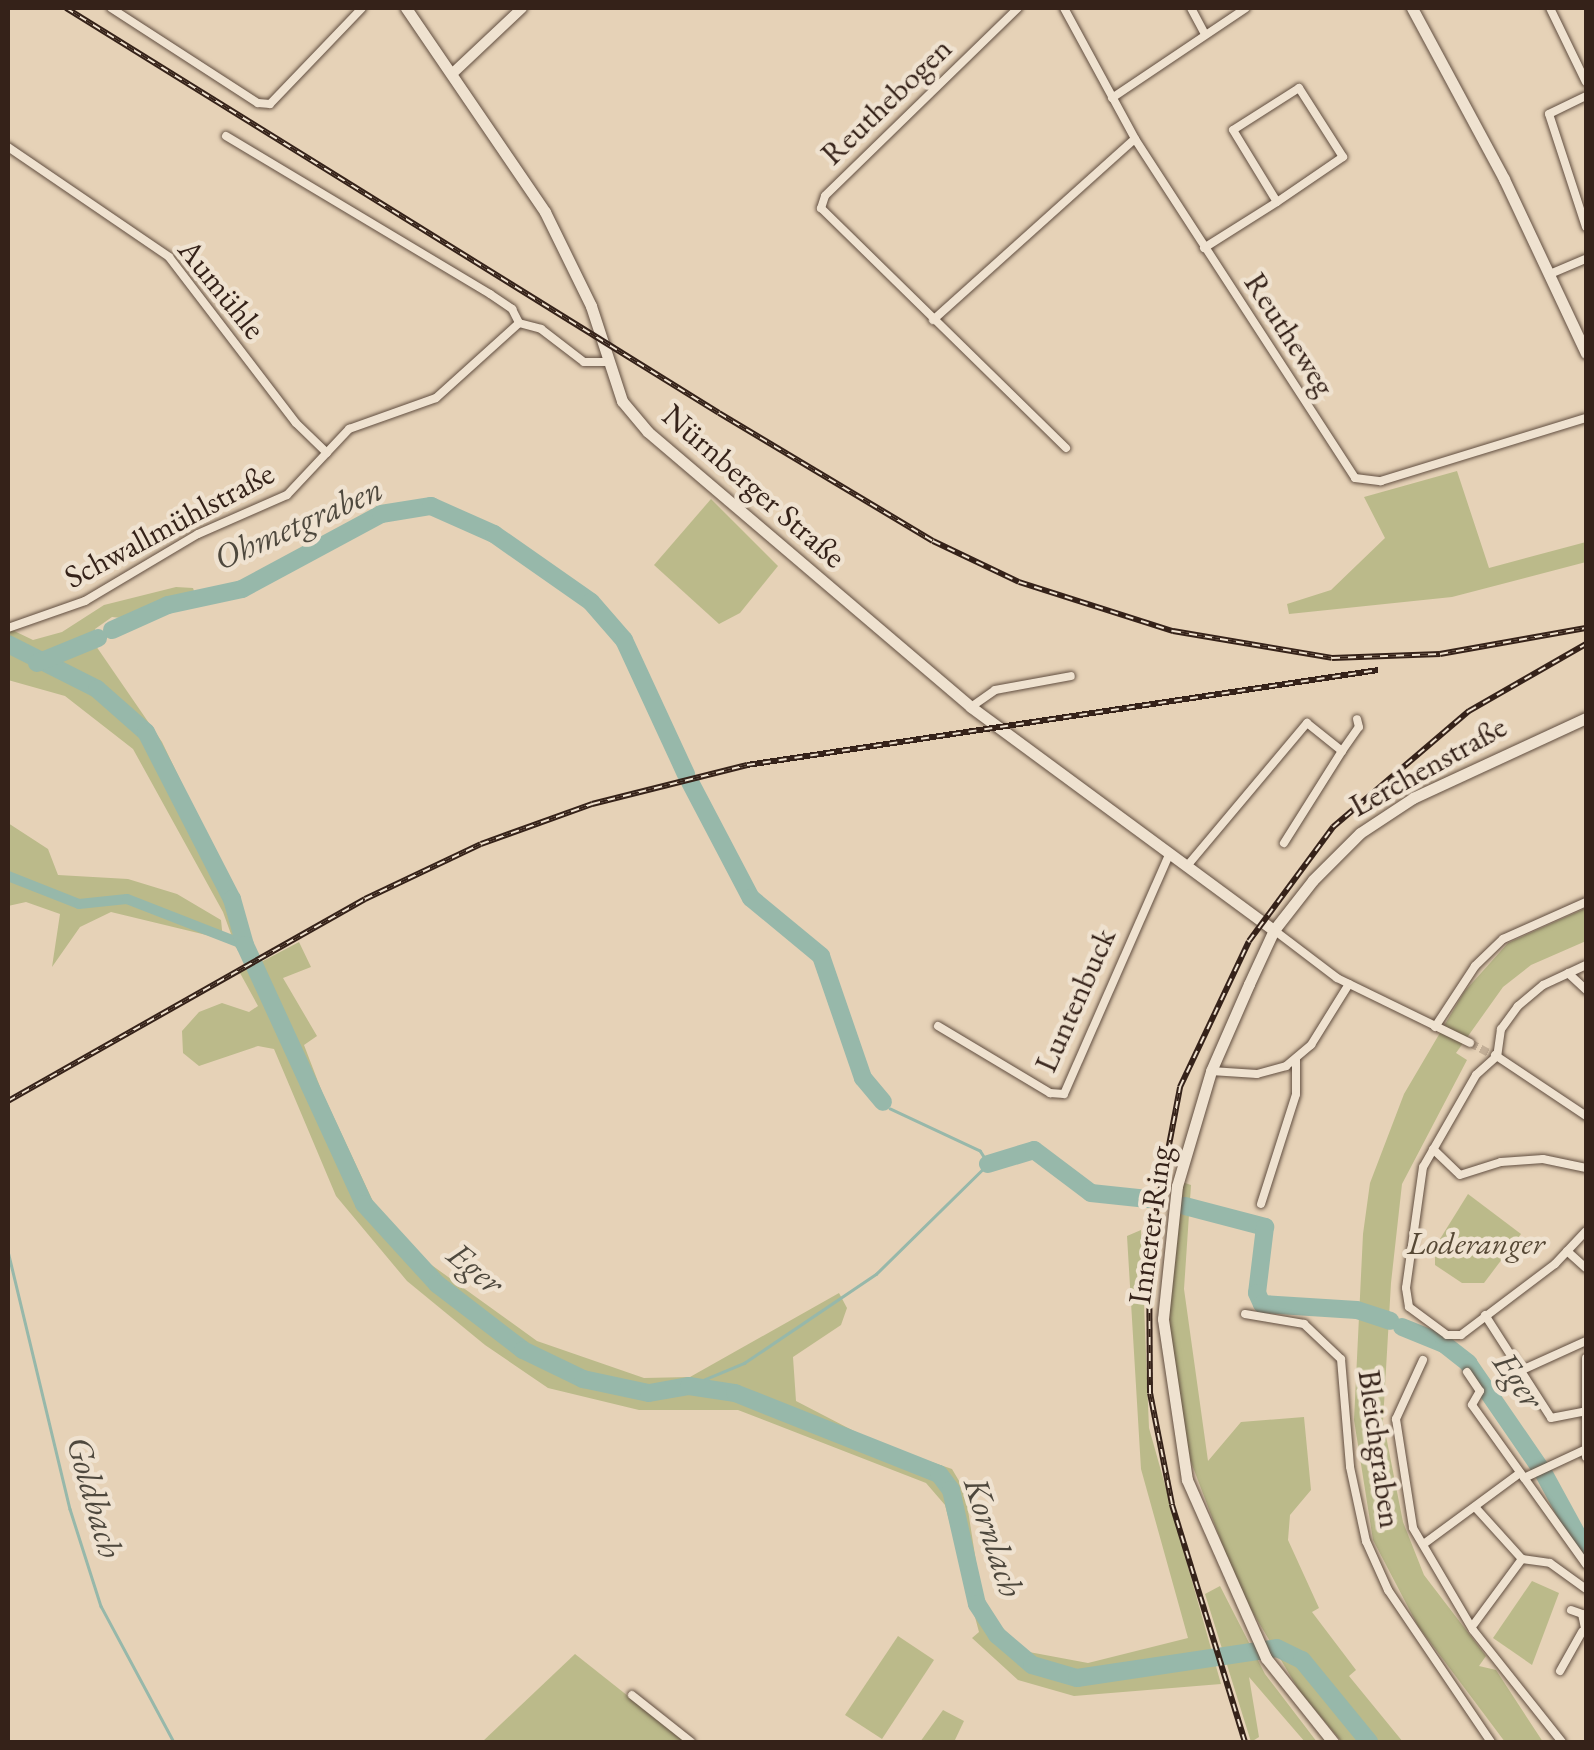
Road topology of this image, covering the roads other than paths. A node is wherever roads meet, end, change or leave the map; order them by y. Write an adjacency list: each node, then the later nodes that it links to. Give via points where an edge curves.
1 (111, 8): 2 (street, via 258,103 270,104 289,92)
2 (362, 8)
3 (406, 8): 12 (main road, Nürnberger Straße)
4 (522, 8): 12 (street)
5 (1018, 8): 24 (street, Reuthebogen, via 825,196 821,208)
6 (1064, 8): 15 (street, Reutheweg)
7 (1191, 8): 11 (street)
8 (1246, 8): 11 (street)
9 (1412, 8): 23 (main road)
10 (1550, 8): 13 (street)
11 (1205, 34): 15 (street)
12 (453, 72): 27 (main road, Nürnberger Straße, via 562,242)
13 (1586, 82)
14 (1586, 96): 20 (street, via 1549,114)
15 (1112, 98): 17 (street, Reutheweg)
16 (226, 136): 25 (street, via 490,294)
17 (1135, 139): 21 (street, Reutheweg); 24 (street)
18 (8, 147): 30 (street, Aumühle, via 169,257 296,423)
19 (1277, 202): 19 (street, via 1343,157 1299,88 1233,130); 21 (street)
20 (1586, 228)
21 (1204, 248): 28 (street, Reutheweg, via 1358,480 1381,482)
22 (1586, 259): 23 (street)
23 (1550, 274): 26 (main road)
24 (934, 320): 29 (street, Reuthebogen)
25 (519, 323): 27 (street, via 551,335 584,362); 30 (street, Schwallmühlstraße, via 436,398 372,418)
26 (1586, 354)
27 (607, 362): 33 (main road, Nürnberger Straße, via 622,400 648,432)
28 (1586, 418)
29 (1066, 448)
30 (327, 453): 31 (street, Schwallmühlstraße, via 276,501 198,534 85,601)
31 (9, 626)
32 (1071, 676): 33 (street, via 986,692)
33 (971, 707): 38 (main road, Nürnberger Straße)
34 (1357, 718): 36 (street, via 1359,727)
35 (1586, 718): 41 (main road, Lerchenstraße, via 1386,814 1341,849)
36 (1342, 751): 37 (street); 39 (street, via 1308,723)
37 (1284, 843)
38 (1170, 853): 39 (main road, Nürnberger Straße); 46 (street, Luntenbuck, via 1064,1094 1050,1094)
39 (1188, 866): 41 (main road, Nürnberger Straße)
40 (1586, 902): 47 (street, via 1503,939 1475,966)
41 (1274, 930): 44 (street, Nürnberger Straße); 51 (main road, Innerer Ring)
42 (1586, 965): 43 (street)
43 (1568, 973): 45 (street); 49 (street, via 1518,1006 1501,1028)
44 (1349, 984): 47 (street, Nürnberger Straße); 50 (street)
45 (1586, 990)
46 (938, 1026)
47 (1435, 1027): 48 (street, Nürnberger Straße)
48 (1470, 1042)
49 (1495, 1056): 52 (street); 53 (street, via 1476,1074)
50 (1296, 1059): 51 (street, via 1268,1072); 55 (street, via 1296,1094)
51 (1211, 1072): 80 (main road, Innerer Ring, via 1176,1186 1164,1292 1166,1369 1186,1480 1266,1658)
52 (1586, 1116)
53 (1433, 1148): 54 (street, via 1460,1175 1529,1160); 60 (street, via 1417,1188 1406,1288 1413,1312 1446,1335 1461,1336)
54 (1586, 1168)
55 (1261, 1204)
56 (1586, 1231): 57 (street)
57 (1567, 1251): 58 (street); 60 (street)
58 (1586, 1268)
59 (1245, 1314): 81 (street, Bleichgraben, via 1304,1324 1342,1359 1350,1467 1366,1540 1388,1590)
60 (1485, 1315): 64 (street)
61 (1586, 1341): 64 (street)
62 (1586, 1358): 66 (street)
63 (1423, 1360): 70 (street, via 1396,1419 1413,1528)
64 (1522, 1370): 66 (street, via 1551,1418)
65 (1467, 1372): 68 (street, via 1480,1391 1472,1405)
66 (1585, 1411): 67 (street)
67 (1585, 1453): 68 (street)
68 (1522, 1476): 69 (street); 72 (street)
69 (1475, 1507): 70 (street); 71 (street)
70 (1425, 1543): 75 (street)
71 (1522, 1559): 73 (street, via 1550,1563); 75 (street)
72 (1586, 1564)
73 (1586, 1589)
74 (1571, 1610): 76 (street, via 1582,1614)
75 (1474, 1624): 82 (street, via 1524,1701)
76 (1584, 1632): 77 (street)
77 (1560, 1670)
78 (632, 1695): 79 (street)
79 (692, 1742)
80 (1332, 1742)
81 (1491, 1742)
82 (1562, 1742)

